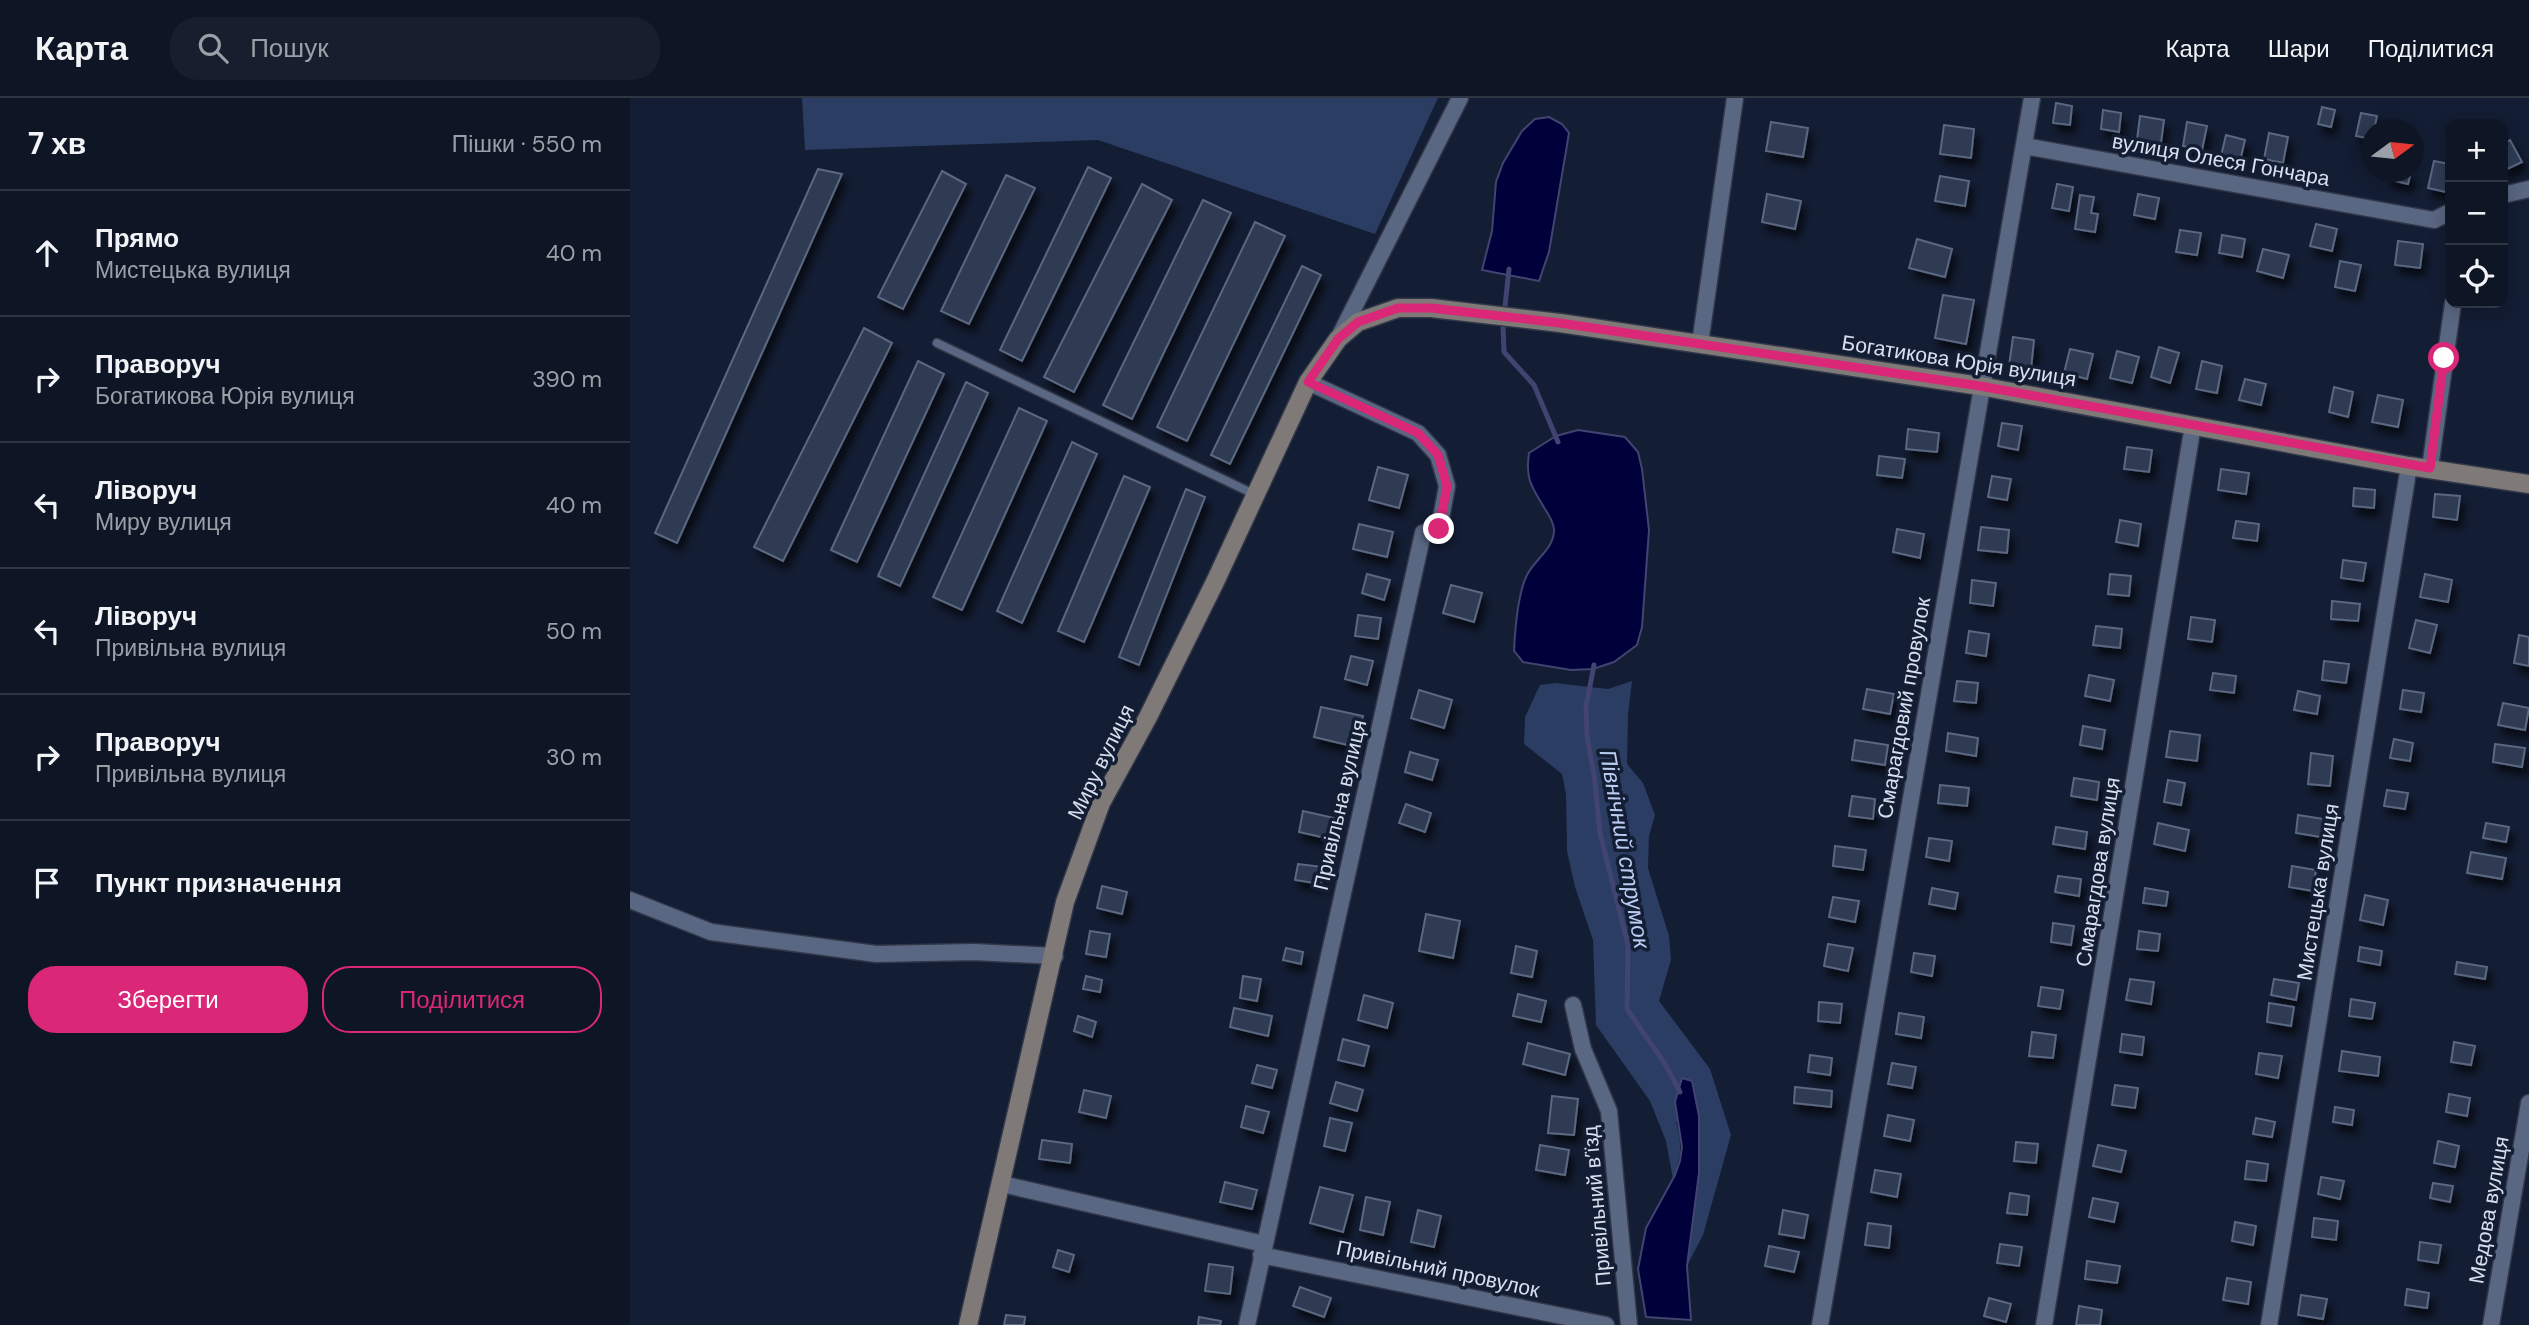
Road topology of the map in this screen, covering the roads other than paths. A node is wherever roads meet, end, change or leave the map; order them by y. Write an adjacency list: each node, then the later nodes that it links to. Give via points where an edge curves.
1 (1460, 98): 10 (street)
2 (1735, 98): 12 (street)
3 (2032, 98): 4 (street, Смарагдовий провулок)
4 (2024, 146): 7 (street, вулиця Олеся Гончара, via 2434,220); 14 (street, Смарагдовий провулок)
5 (2529, 189): 6 (street)
6 (2508, 194)
7 (2445, 214)
8 (2453, 308): 17 (street)
9 (1379, 313): 10 (street, Миру вулиця, via 1358,322); 12 (street, Богатикова Юрія вулиця, via 1431,308)
10 (1338, 339): 13 (street, Миру вулиця)
11 (937, 343): 19 (lane)
12 (1700, 344): 14 (street, Богатикова Юрія вулиця)
13 (1308, 382): 19 (street, Миру вулиця); 25 (street, Привільна вулиця, via 1418,433 1438,455 1447,486 1439,529 1423,533)
14 (1980, 386): 15 (street, Богатикова Юрія вулиця); 30 (street, Смарагдовий провулок)
15 (2193, 425): 16 (street, Богатикова Юрія вулиця); 31 (street, Смарагдова вулиця)
16 (2409, 466): 17 (street, Богатикова Юрія вулиця); 32 (street, Мистецька вулиця)
17 (2430, 468): 18 (street, Богатикова Юрія вулиця)
18 (2529, 484)
19 (1256, 495): 21 (street, Миру вулиця, via 1101,803 1065,902)
20 (630, 901): 21 (street, via 711,932 876,954)
21 (1055, 956): 24 (street, Миру вулиця)
22 (1573, 1005): 29 (street, Привільний в’їзд, via 1583,1049 1609,1111)
23 (2529, 1103): 33 (street, Медова вулиця)
24 (1002, 1184): 25 (street, Привільний провулок); 26 (street, Миру вулиця)
25 (1263, 1249): 27 (street, Привільна вулиця); 28 (street, Привільний провулок)
26 (968, 1325)
27 (1247, 1325)
28 (1606, 1325)
29 (1629, 1325)
30 (1820, 1325)
31 (2044, 1325)
32 (2269, 1325)
33 (2491, 1325)

